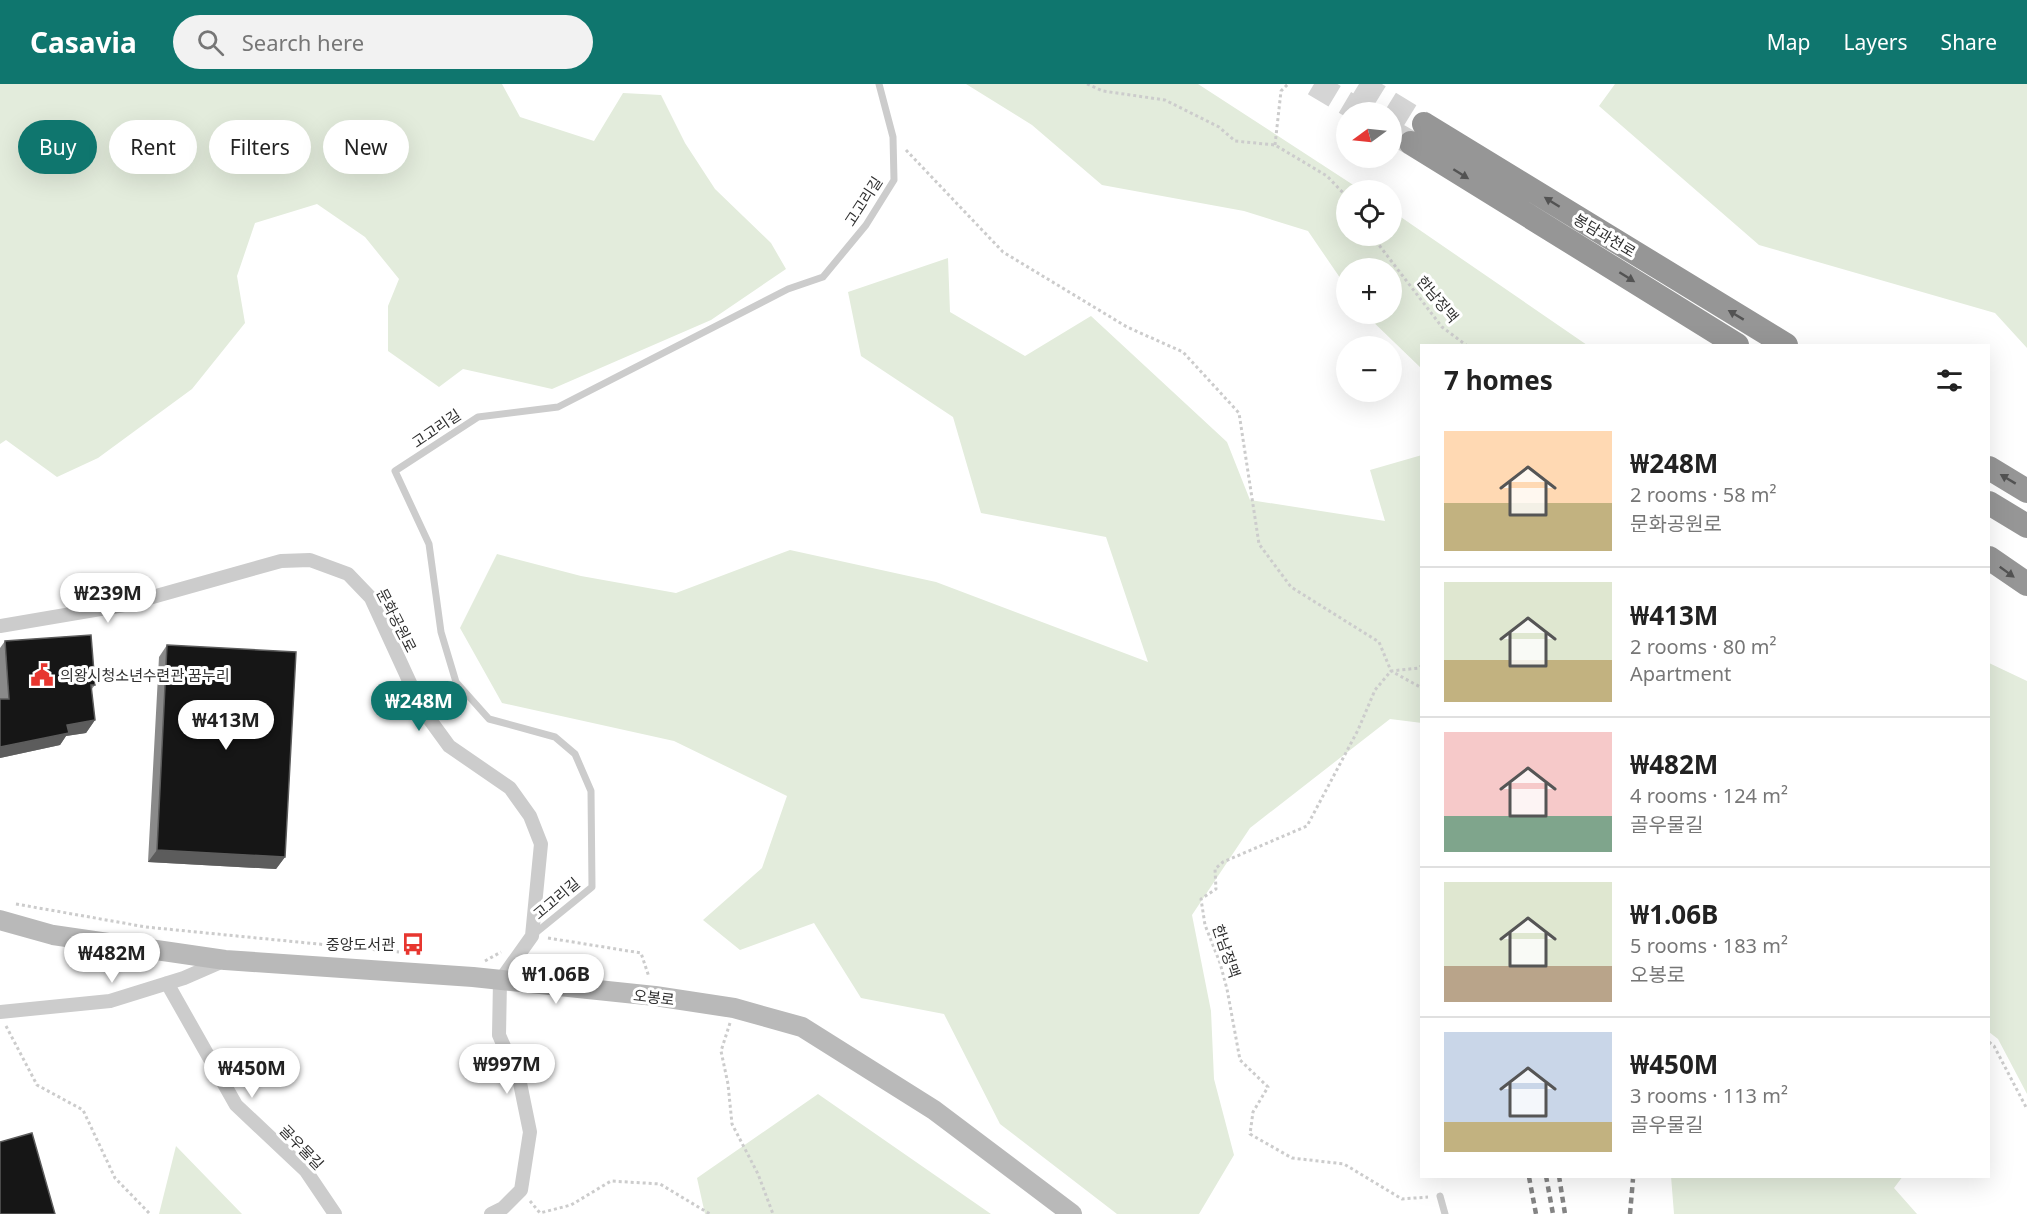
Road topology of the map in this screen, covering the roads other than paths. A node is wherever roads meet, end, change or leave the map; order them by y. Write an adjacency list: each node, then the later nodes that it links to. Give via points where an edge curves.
1 (879, 84): 14 (lane, 고고리길, via 893,137 894,180 866,225 823,278 788,289 558,407 478,417 395,471 429,544 441,632 456,682 489,719 555,737 575,754 591,791 592,887)
2 (1683, 311): 3 (highway); 4 (highway, 봉담과천로); 5 (highway, 봉담과천로, one-way to 2, via 1418,133)
3 (1724, 344)
4 (1735, 344)
5 (1784, 344)
6 (1990, 469): 7 (highway, one-way to 6)
7 (2027, 491)
8 (1990, 504): 9 (highway)
9 (2027, 526)
10 (1990, 559): 11 (highway, one-way to 11)
11 (2027, 584)
12 (0, 626): 14 (street, 문화공원로, via 124,605 281,561 310,560 348,574 371,598 422,709 449,746 510,788 530,816 541,844)
13 (0, 920): 15 (street, 오봉로, via 53,935)
14 (532, 936): 16 (street, 문화공원로)
15 (225, 960): 16 (street, 오봉로); 17 (street)
16 (500, 981): 21 (street, via 499,1035 520,1083 530,1132 521,1190); 22 (street, 오봉로, via 734,1008 802,1027 934,1110)
17 (167, 983): 18 (street, via 110,1001); 20 (street, 골우물길, via 236,1105 306,1171)
18 (3, 1018)
19 (1440, 1196): 23 (lane)
20 (335, 1214)
21 (493, 1214)
22 (1072, 1214)
23 (1445, 1214)

